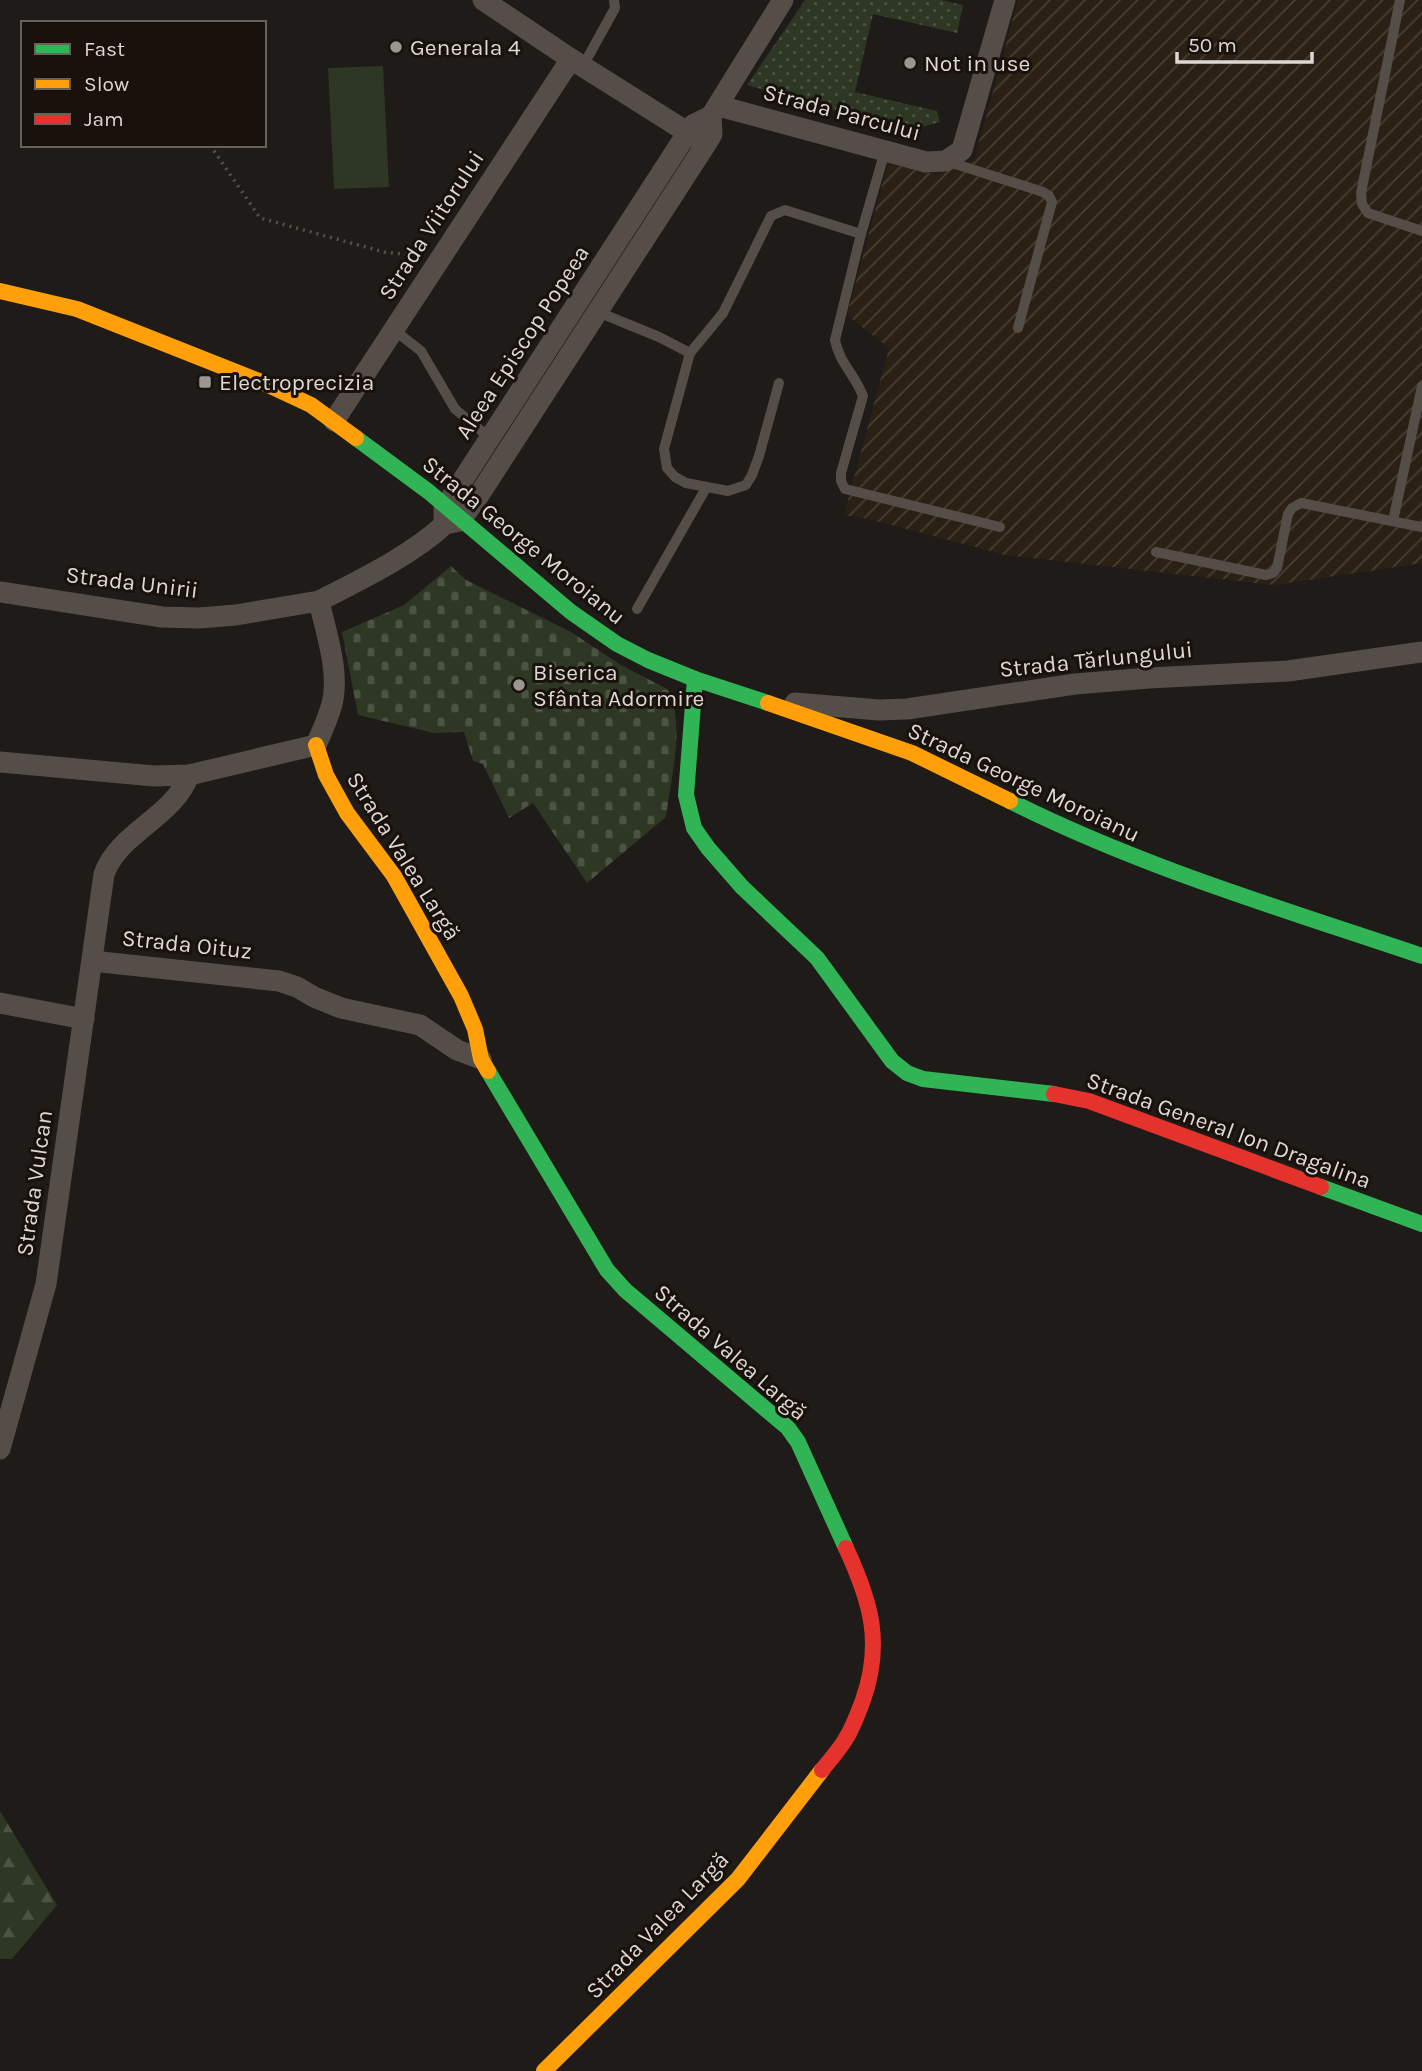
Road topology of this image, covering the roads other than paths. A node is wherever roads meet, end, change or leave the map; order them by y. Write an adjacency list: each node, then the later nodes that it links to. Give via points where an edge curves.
1 (483, 0): 6 (street)
2 (614, 0): 6 (lane, via 614,8)
3 (783, 0): 7 (street, Aleea Episcop Popeea)
4 (1005, 0): 11 (street, Strada Parcului, via 962,150)
5 (1400, 0): 12 (lane, via 1360,193 1368,213)
6 (577, 63): 8 (street); 17 (street, Strada Viitorului)
7 (715, 111): 8 (street, Aleea Episcop Popeea); 9 (street, Aleea Episcop Popeea); 10 (street, Strada Parcului)
8 (688, 132): 9 (street); 22 (street, Aleea Episcop Popeea)
9 (706, 144): 15 (street, Aleea Episcop Popeea)
10 (885, 151): 11 (street, Strada Parcului, via 926,162); 13 (lane)
11 (946, 161): 16 (lane, via 1043,192 1052,202)
12 (1422, 231)
13 (861, 234): 18 (lane, via 785,210 771,216 723,313); 26 (lane, via 835,340 837,352 863,396 841,481 845,489)
14 (0, 291): 21 (street, Strada George Moroianu, via 77,309 282,391)
15 (598, 312): 18 (lane, Aleea Episcop Popeea); 24 (street, Aleea Episcop Popeea, via 479,495)
16 (1018, 328)
17 (394, 330): 21 (street, Strada Viitorului); 22 (lane, via 421,351 455,409)
18 (690, 353): 23 (lane, via 665,459 675,477)
19 (779, 383): 23 (lane, via 746,485 728,491)
20 (1422, 386): 25 (lane)
21 (334, 421): 24 (street, Strada George Moroianu)
22 (491, 439): 24 (street, Aleea Episcop Popeea)
23 (706, 488): 31 (lane)
24 (451, 516): 30 (street, Strada Unirii, via 408,551); 33 (street, Strada George Moroianu, via 597,631)
25 (1393, 521): 27 (lane); 28 (lane, via 1301,503 1288,514 1277,568 1266,575)
26 (1000, 527)
27 (1422, 527)
28 (1156, 552)
29 (0, 592): 30 (street, Strada Unirii, via 162,617 236,615)
30 (319, 601): 35 (street, via 334,683 333,702)
31 (637, 609)
32 (1422, 652): 34 (street, Strada Tărlungului, via 1288,671 1075,684 907,709 785,702)
33 (695, 680): 34 (street, Strada George Moroianu); 43 (street, Strada General Ion Dragalina, via 686,795 694,828 742,887 817,958 892,1061 907,1073 1089,1101)
34 (777, 706): 38 (street, Strada George Moroianu, via 912,754 1061,827 1146,862)
35 (316, 745): 37 (street); 42 (street, Strada Valea Largă, via 347,813 394,876 461,996)
36 (0, 762): 37 (street)
37 (189, 775): 39 (street, Strada Oituz, via 180,793 107,863)
38 (1422, 956)
39 (92, 961): 41 (street, Strada Vulcan); 42 (street, Strada Oituz, via 279,981 341,1008 420,1026 457,1050)
40 (0, 1003): 41 (street)
41 (84, 1019): 44 (street, Strada Vulcan, via 46,1284)
42 (481, 1059): 45 (street, Strada Valea Largă, via 616,1282 788,1428 798,1442 859,1576 874,1638 869,1682 845,1740 737,1879)
43 (1422, 1224)
44 (0, 1449)
45 (551, 2068)

